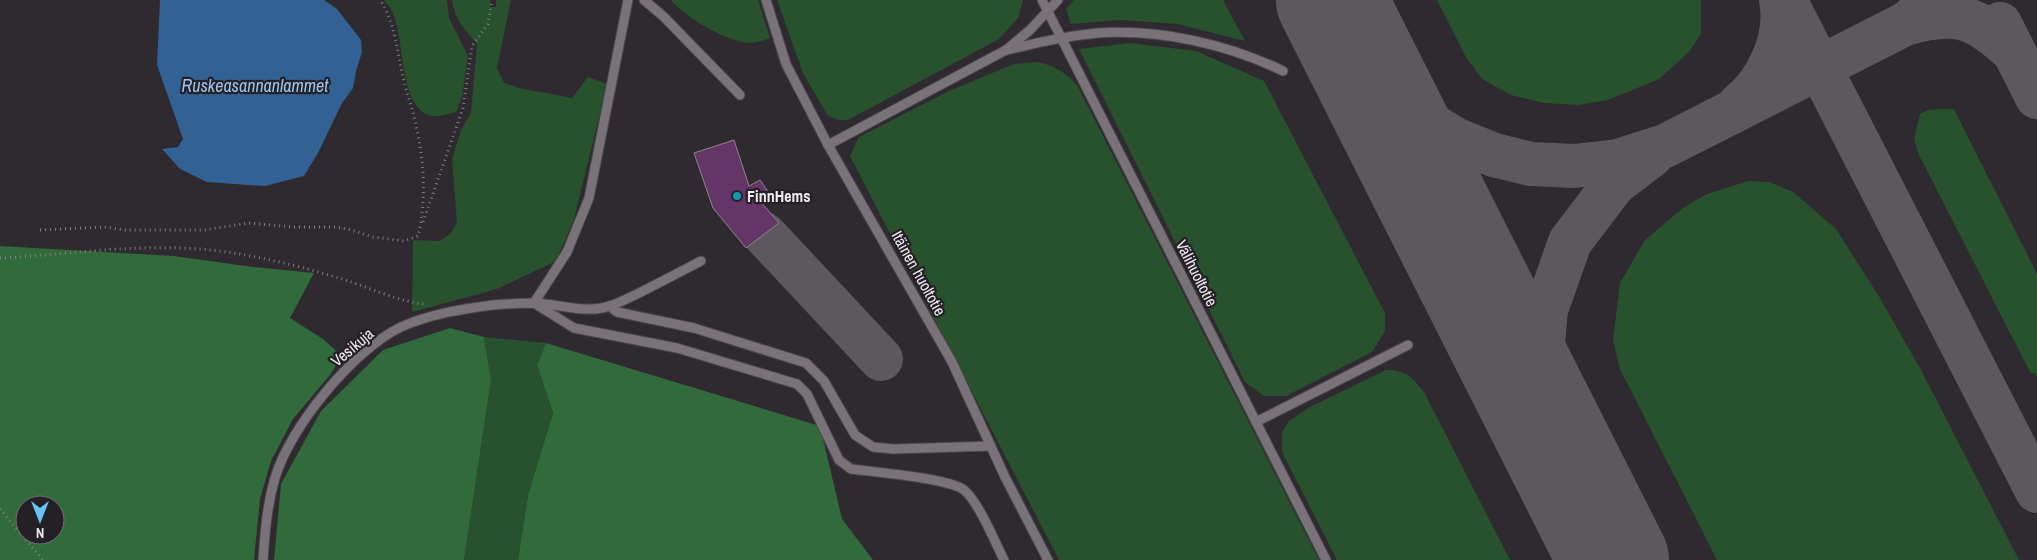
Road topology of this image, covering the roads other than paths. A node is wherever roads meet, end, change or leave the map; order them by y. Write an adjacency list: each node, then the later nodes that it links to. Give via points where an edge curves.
1 (628, 0): 13 (lane, via 589,198 567,252)
2 (644, 0): 10 (lane)
3 (766, 0): 11 (lane, Itäinen huoltotie, via 786,64)
4 (1042, 0): 6 (lane, Välihuoltotie)
5 (1058, 0): 6 (lane)
6 (1048, 12): 7 (lane, Välihuoltotie); 8 (lane)
7 (1062, 39): 8 (lane); 9 (lane, via 1097,34 1159,35 1196,41 1256,58); 16 (lane, Välihuoltotie)
8 (1004, 51): 11 (lane)
9 (1283, 71)
10 (740, 94)
11 (828, 145): 17 (lane, Itäinen huoltotie, via 952,362)
12 (701, 261): 14 (lane)
13 (534, 303): 14 (lane, Vesikuja, via 580,309); 18 (lane, Vesikuja, via 463,309 426,318 400,328 337,378 300,426 275,476 267,514); 19 (lane, via 574,328 677,348 796,384 807,394 839,460 851,469 945,482 964,490)
14 (609, 306): 17 (lane, via 617,312 694,328 806,363 824,381 856,435 873,447)
15 (1408, 345): 16 (lane)
16 (1256, 422): 21 (lane, Välihuoltotie)
17 (991, 446): 20 (lane, Itäinen huoltotie)
18 (263, 560)
19 (1004, 560)
20 (1048, 560)
21 (1326, 560)

